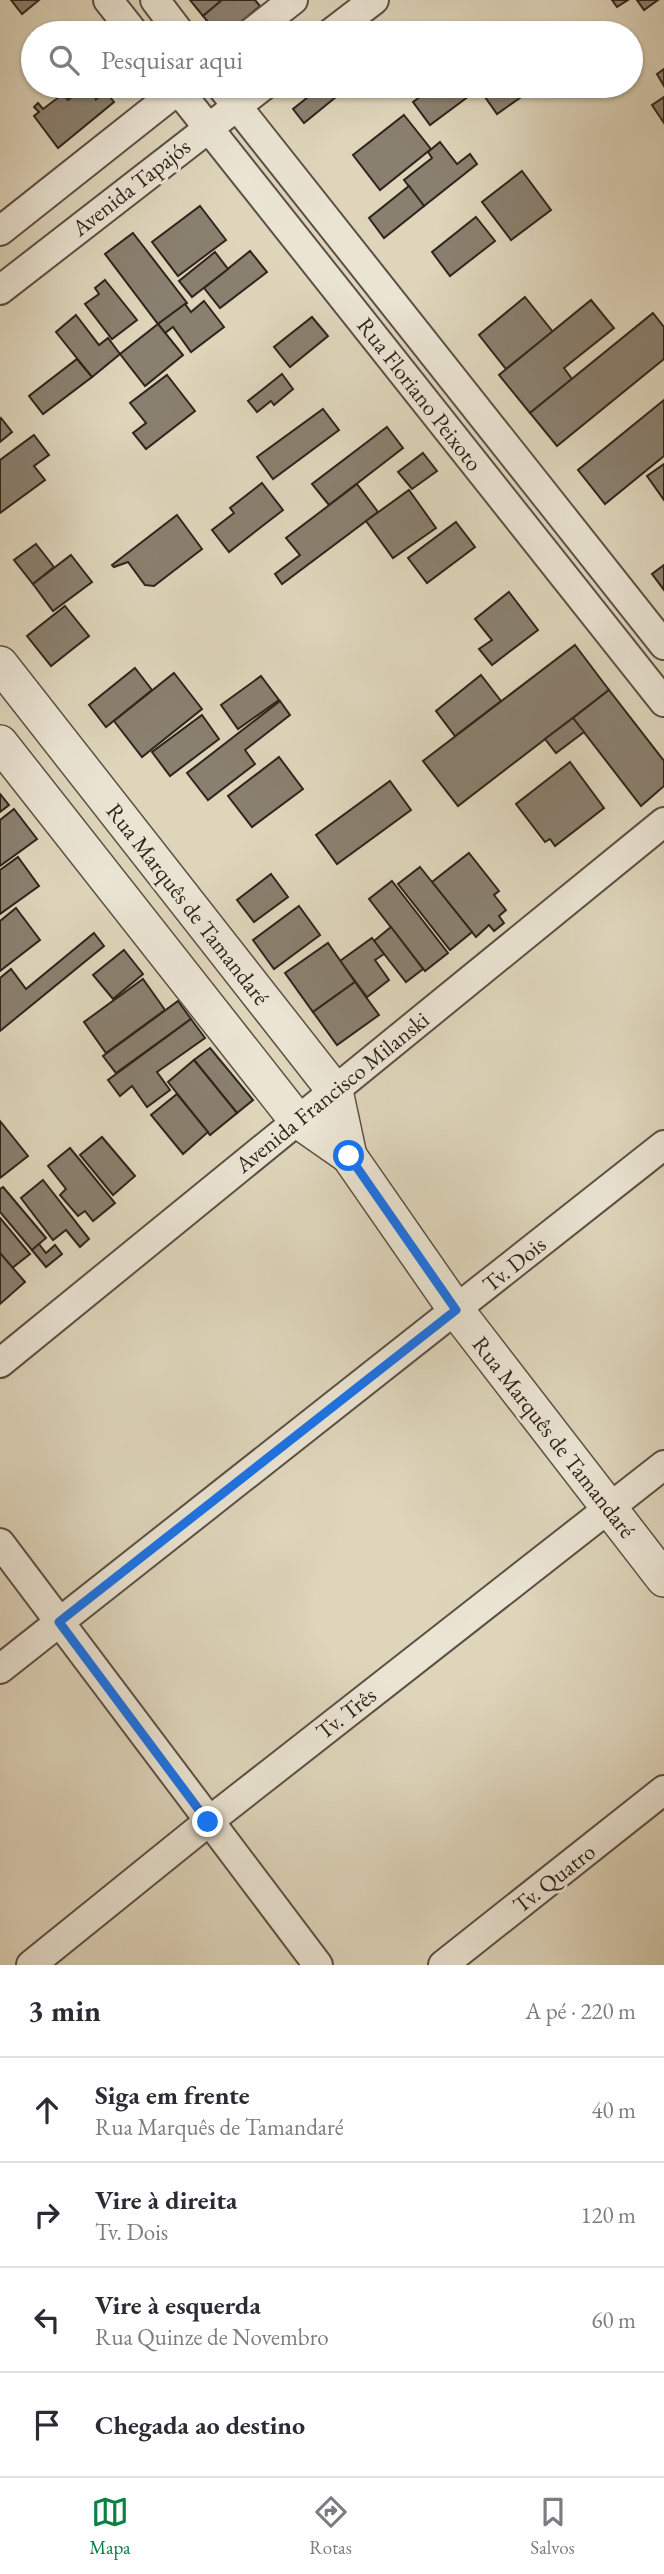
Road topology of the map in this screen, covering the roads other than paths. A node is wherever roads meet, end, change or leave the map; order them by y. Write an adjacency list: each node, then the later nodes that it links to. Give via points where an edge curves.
1 (108, 0): 5 (street)
2 (155, 0): 6 (street)
3 (293, 0): 7 (street)
4 (374, 0): 8 (street)
5 (125, 21)
6 (171, 21)
7 (266, 21)
8 (347, 21)
9 (165, 98): 14 (street, Avenida Tapajós)
10 (187, 98): 13 (street, Rua Floriano Peixoto)
11 (228, 98): 13 (street, Avenida Tapajós)
12 (231, 98): 16 (street, Rua Floriano Peixoto)
13 (208, 127): 15 (street, Avenida Tapajós); 18 (street, Rua Floriano Peixoto)
14 (0, 232)
15 (0, 290)
16 (664, 645)
17 (0, 664): 21 (street, Rua Marquês de Tamandaré)
18 (664, 702)
19 (0, 743): 22 (street, Rua Marquês de Tamandaré)
20 (664, 822): 21 (street, Avenida Francisco Milanski)
21 (335, 1091): 22 (street, Avenida Francisco Milanski); 24 (street, Rua Marquês de Tamandaré)
22 (296, 1119): 24 (street, Rua Marquês de Tamandaré); 26 (street, Avenida Francisco Milanski)
23 (664, 1145): 25 (street, Tv. Dois)
24 (349, 1156): 25 (street, Rua Marquês de Tamandaré)
25 (456, 1310): 28 (street, Rua Marquês de Tamandaré); 31 (street, Tv. Dois)
26 (0, 1363)
27 (664, 1465): 28 (street, Tv. Três)
28 (608, 1508): 30 (street, Rua Marquês de Tamandaré); 34 (street, Tv. Três)
29 (0, 1543): 31 (street)
30 (664, 1579)
31 (59, 1622): 32 (street, Tv. Dois); 34 (street)
32 (0, 1670)
33 (664, 1790): 37 (street, Tv. Quatro)
34 (208, 1822): 35 (street, Tv. Três); 36 (street)
35 (31, 1965)
36 (318, 1965)
37 (443, 1965)

